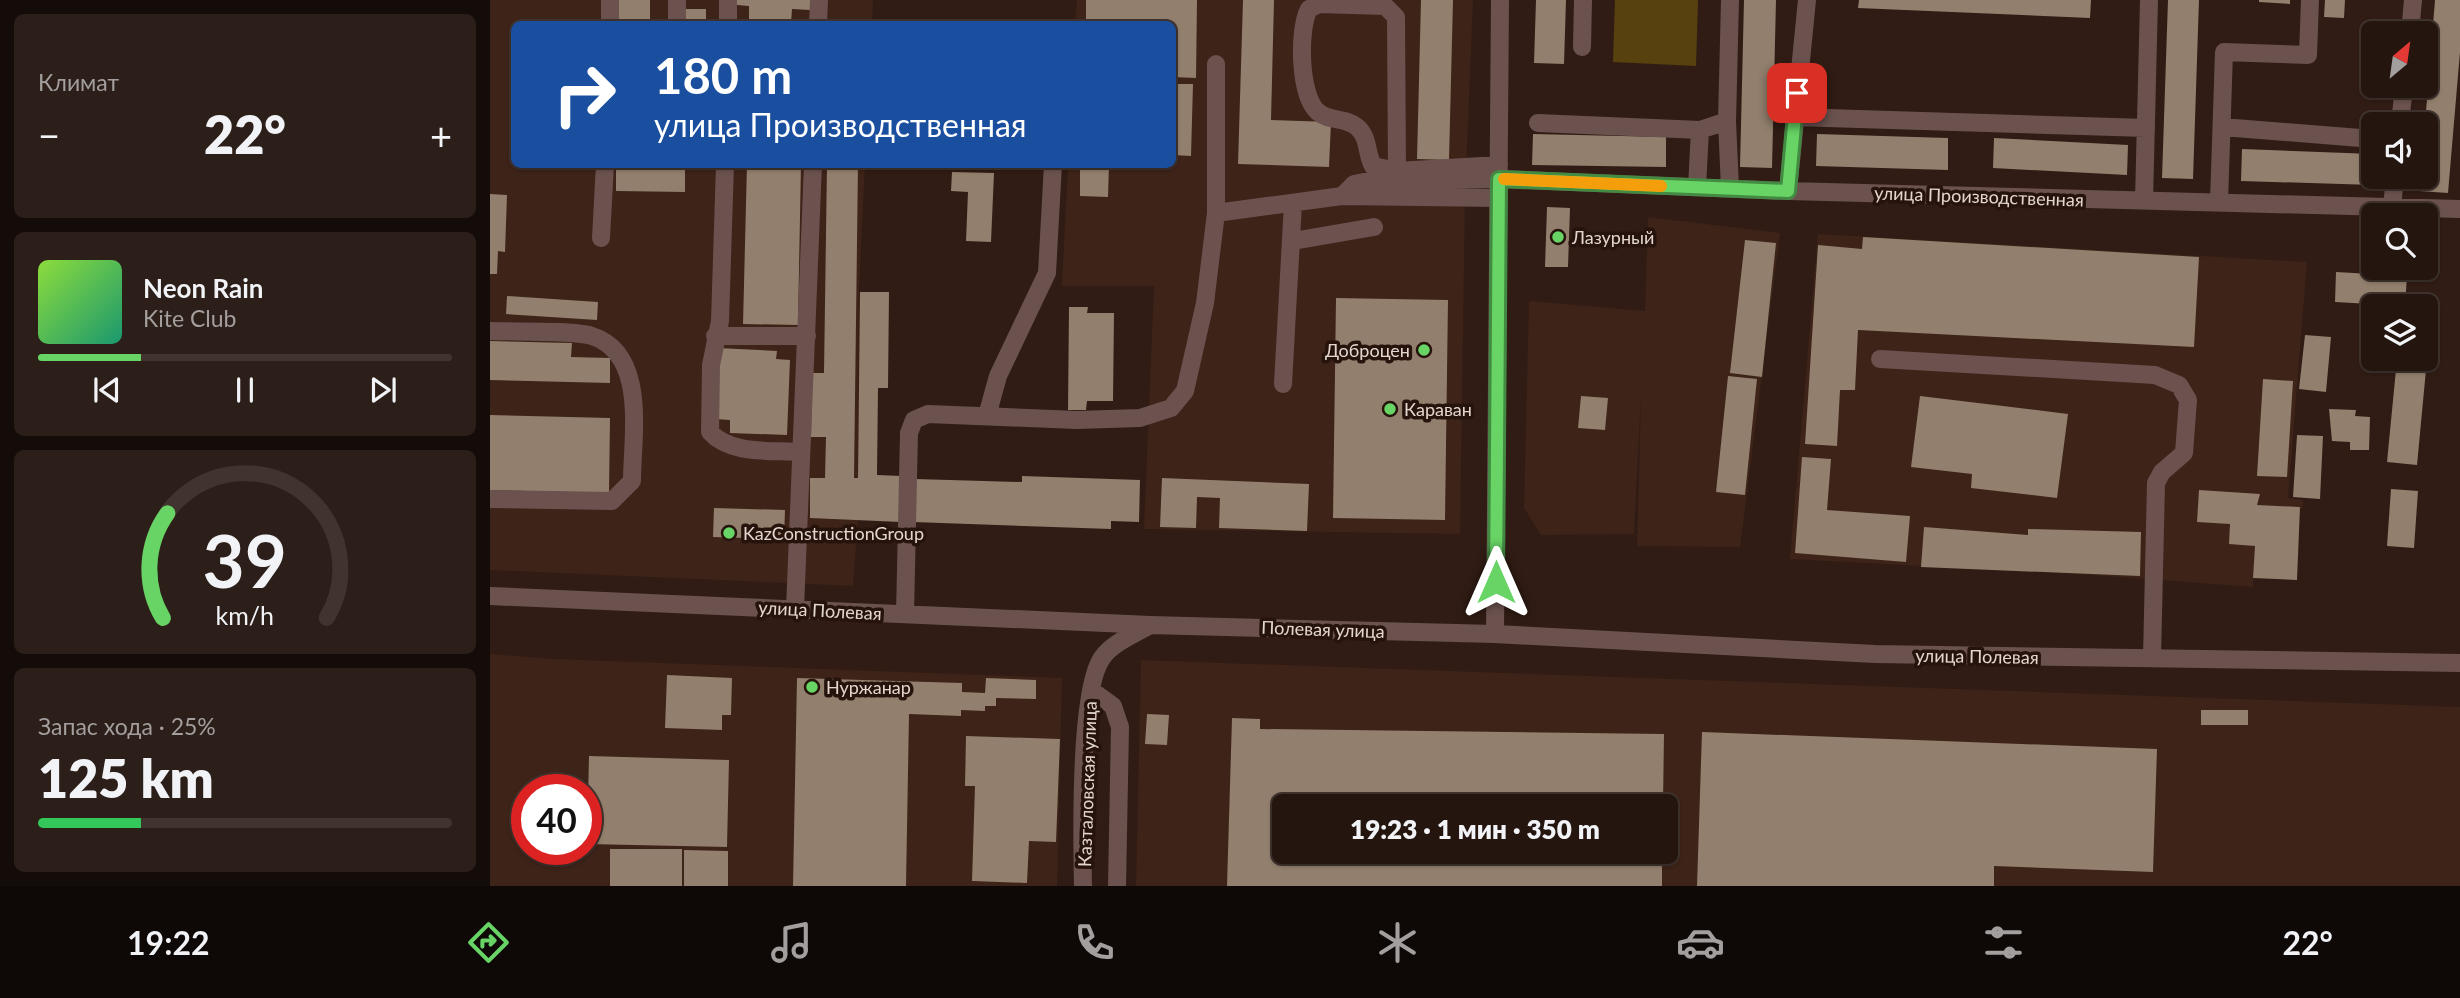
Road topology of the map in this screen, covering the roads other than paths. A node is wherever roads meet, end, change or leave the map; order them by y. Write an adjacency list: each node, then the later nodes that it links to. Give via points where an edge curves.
1 (610, 0): 12 (street)
2 (677, 0): 13 (street)
3 (728, 0): 14 (street)
4 (819, 0): 15 (street)
5 (1500, 0): 31 (street)
6 (1583, 0): 17 (street)
7 (1730, 0): 20 (street)
8 (1807, 0): 19 (street)
9 (2149, 0): 23 (street)
10 (2310, 0): 22 (street, via 2308,55 2224,52)
11 (2413, 0): 16 (street)
12 (610, 21)
13 (677, 21)
14 (728, 21)
15 (818, 21)
16 (2411, 21)
17 (1582, 47)
18 (1216, 64): 43 (street)
19 (1795, 117): 23 (street); 34 (street)
20 (1727, 121): 24 (street); 33 (street)
21 (1538, 123): 24 (street)
22 (2222, 127): 25 (street); 38 (street)
23 (2146, 128): 37 (street)
24 (1700, 130): 32 (street)
25 (2361, 138)
26 (606, 168): 45 (street)
27 (725, 168): 49 (street, via 720,321)
28 (814, 168): 48 (street)
29 (1053, 168): 52 (street, via 1047,273 998,376)
30 (1397, 171): 30 (street, via 1373,166 1358,128 1311,106 1304,87 1304,28 1310,9 1319,4 1385,6 1396,17); 31 (street)
31 (1499, 172): 32 (street, улица Производственная); 35 (street, via 1364,182 1354,184); 36 (street)
32 (1697, 187): 33 (street, улица Производственная)
33 (1730, 188): 34 (street, улица Производственная)
34 (1788, 191): 37 (street, улица Производственная)
35 (1342, 196): 36 (street); 39 (street)
36 (1499, 198): 59 (street)
37 (2144, 200): 38 (street, улица Производственная)
38 (2219, 202): 40 (street, улица Производственная)
39 (1293, 203): 43 (street); 46 (street)
40 (2361, 206)
41 (2438, 208): 42 (street, улица Производственная)
42 (2460, 209)
43 (1216, 213): 52 (street, via 1205,303 1185,391 1171,408 1140,418)
44 (1374, 227): 46 (street)
45 (601, 239)
46 (1293, 241): 51 (street)
47 (490, 331): 54 (street, via 591,335 611,346 633,387 632,481 623,493 612,501)
48 (807, 336): 49 (street); 53 (street)
49 (715, 337): 53 (street, via 710,365 710,432 736,448)
50 (1880, 359): 60 (street, via 2155,375 2179,385 2188,400 2184,453 2162,472 2156,484)
51 (1283, 384)
52 (987, 416): 57 (street, via 929,414 914,419 909,433)
53 (800, 452): 56 (street)
54 (490, 499)
55 (490, 596): 56 (street, улица Полевая)
56 (795, 609): 57 (street, улица Полевая)
57 (905, 614): 58 (street, улица Полевая)
58 (1150, 625): 59 (street, Полевая улица); 62 (street, Казталовская улица, via 1102,658)
59 (1496, 634): 60 (street, улица Полевая, via 1875,654)
60 (2152, 659): 61 (street, улица Полевая)
61 (2460, 663)
62 (1091, 690): 63 (street, Казталовская улица); 64 (street, via 1113,706 1120,727)
63 (1083, 886)
64 (1117, 886)

